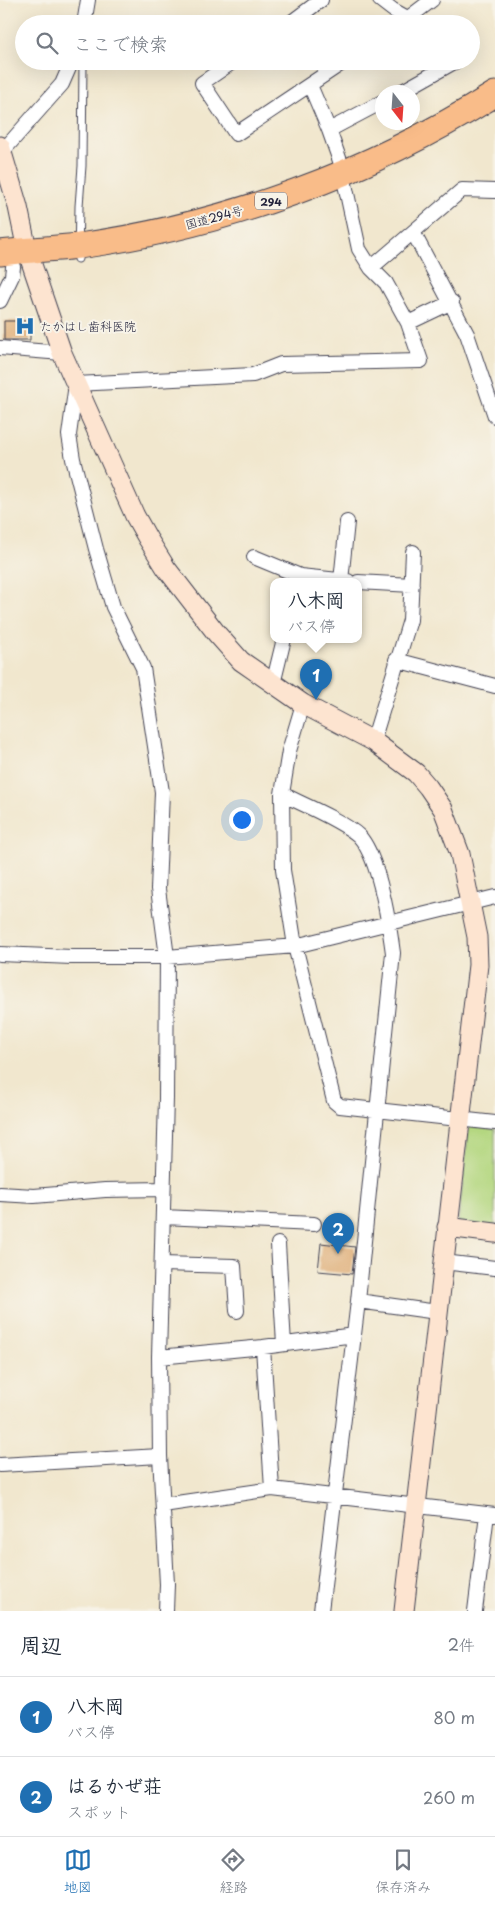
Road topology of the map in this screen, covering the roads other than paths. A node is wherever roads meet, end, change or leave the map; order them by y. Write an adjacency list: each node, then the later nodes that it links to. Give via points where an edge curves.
1 (88, 0): 5 (street)
2 (321, 0): 6 (street)
3 (380, 0): 7 (street)
4 (432, 0): 8 (street)
5 (86, 15)
6 (301, 15)
7 (400, 15)
8 (416, 15)
9 (68, 70): 20 (street, via 62,84)
10 (82, 70): 24 (lane)
11 (221, 70): 14 (street, via 202,83 236,134)
12 (332, 70): 14 (street)
13 (440, 70): 15 (street)
14 (310, 85): 19 (street)
15 (413, 85)
16 (495, 94): 21 (highway, 国道294号 / 294)
17 (375, 106): 19 (street)
18 (495, 111): 21 (highway, 国道294号 / 294, via 415,156)
19 (329, 130): 21 (street)
20 (1, 149): 25 (street, via 18,207)
21 (345, 181): 24 (highway, 国道294号 / 294, via 265,216 182,240); 26 (street, via 359,249)
22 (495, 191): 23 (street, via 462,190)
23 (413, 232): 26 (street); 28 (street)
24 (78, 253): 25 (highway, 国道294号 / 294)
25 (15, 261): 27 (street); 31 (street)
26 (371, 268): 29 (street, via 386,284)
27 (0, 301)
28 (452, 302): 29 (street); 33 (street, via 467,334)
29 (408, 323): 32 (street, via 421,361 281,364 253,375)
30 (0, 348): 31 (street)
31 (62, 353): 32 (street)
32 (76, 384): 43 (street, via 136,516 166,568 216,634 241,661); 53 (street, via 69,435 73,459 113,607 143,668 162,792 158,889)
33 (495, 416)
34 (346, 522): 38 (street)
35 (413, 552): 40 (street)
36 (254, 557): 37 (street)
37 (299, 578)
38 (341, 578)
39 (362, 582): 40 (street)
40 (412, 585): 42 (street, via 410,620)
41 (283, 643): 43 (street)
42 (396, 660): 44 (street); 46 (street)
43 (273, 684): 45 (street)
44 (495, 686)
45 (302, 704): 46 (street); 47 (street)
46 (373, 741): 49 (street, via 416,773 443,809 460,854)
47 (282, 794): 50 (street, via 334,820 359,837 372,859); 51 (street, via 283,870)
48 (495, 897): 49 (street)
49 (471, 903): 50 (street); 55 (street, via 478,965)
50 (389, 924): 51 (street); 54 (street, via 393,953)
51 (295, 946): 53 (street); 54 (street, via 334,1101 340,1106)
52 (0, 954): 53 (street)
53 (167, 957): 57 (street)
54 (377, 1110): 55 (street); 67 (street)
55 (461, 1120): 56 (street); 61 (street)
56 (495, 1124)
57 (163, 1189): 58 (street, via 34,1196); 59 (street)
58 (0, 1194)
59 (163, 1217): 60 (street); 65 (street)
60 (314, 1224)
61 (447, 1227): 62 (street); 64 (street)
62 (495, 1233)
63 (278, 1244): 71 (street)
64 (443, 1262): 66 (street); 69 (street)
65 (162, 1264): 68 (street, via 234,1266); 73 (street)
66 (495, 1268)
67 (358, 1301): 69 (street); 70 (street)
68 (237, 1311)
69 (438, 1312): 79 (street)
70 (354, 1335): 71 (street); 77 (street)
71 (284, 1344): 72 (street)
72 (263, 1347): 73 (street); 76 (street)
73 (159, 1357): 74 (street)
74 (160, 1456): 75 (street); 78 (street)
75 (0, 1465)
76 (272, 1489): 77 (street); 78 (street)
77 (334, 1496): 79 (street); 82 (street)
78 (163, 1505): 81 (street)
79 (415, 1505): 80 (street); 83 (street)
80 (491, 1515): 84 (street)
81 (166, 1611)
82 (321, 1611)
83 (404, 1611)
84 (475, 1611)

